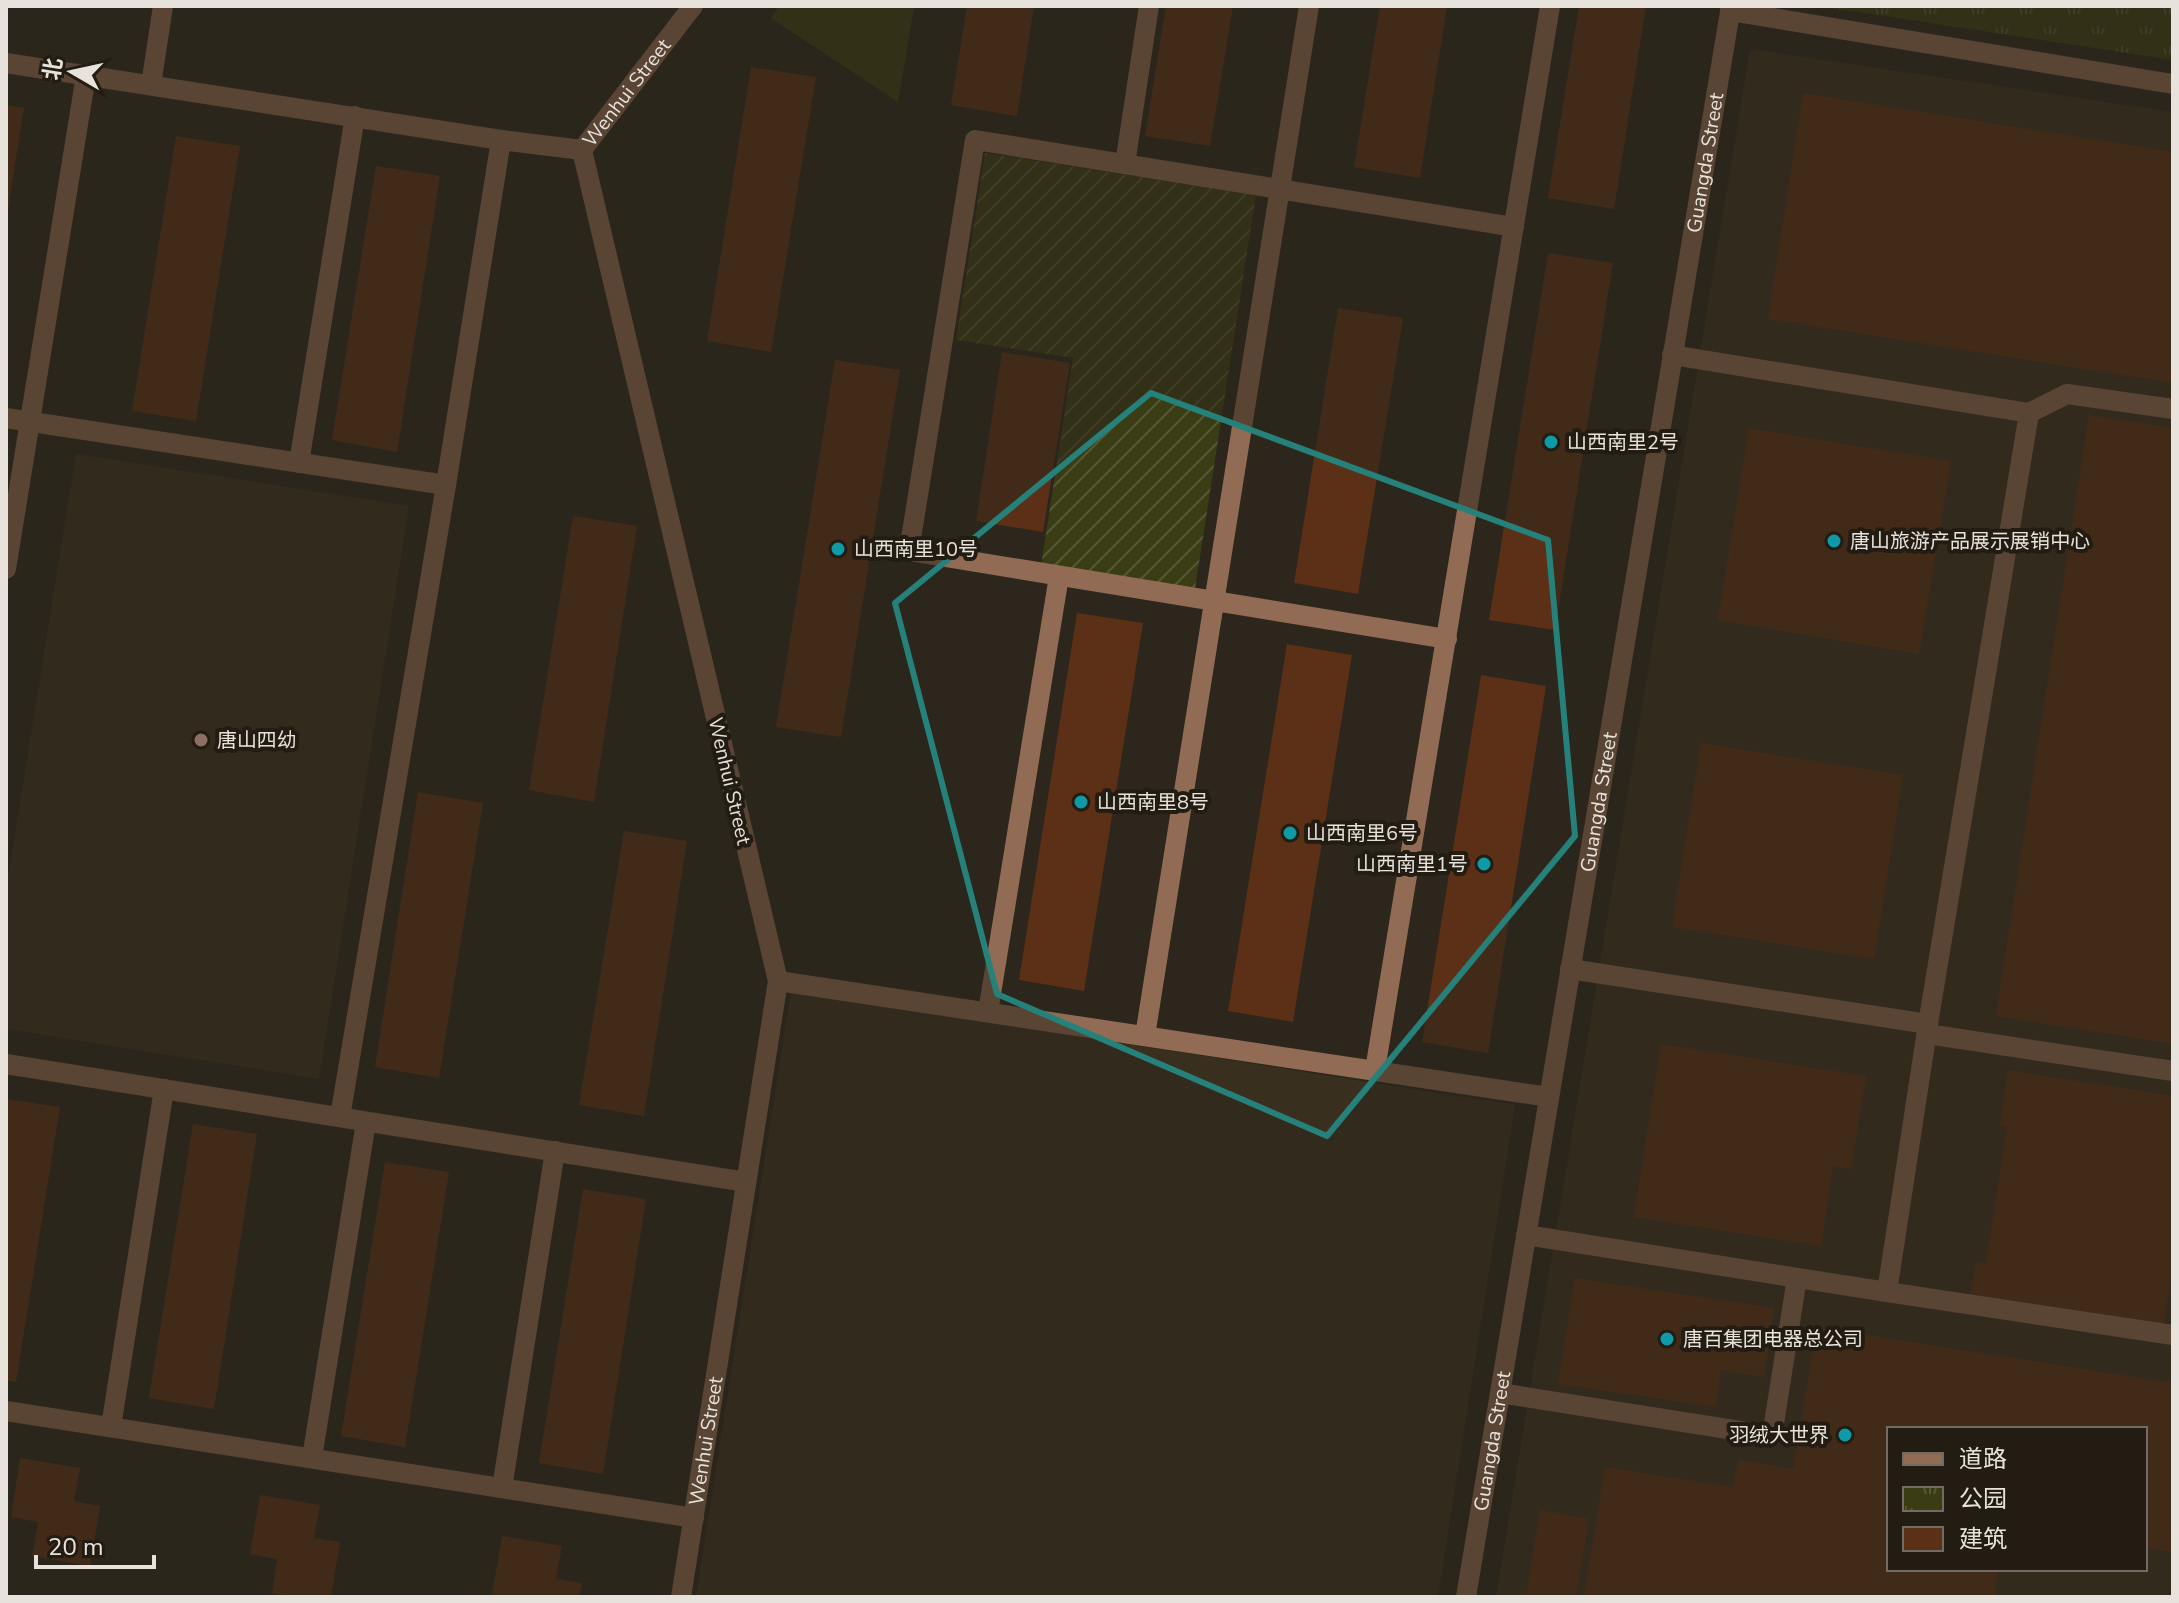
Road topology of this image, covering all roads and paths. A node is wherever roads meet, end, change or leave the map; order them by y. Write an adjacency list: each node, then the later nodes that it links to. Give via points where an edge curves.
1 (163, 6): 10 (street)
2 (693, 6): 13 (street, Wenhui Street)
3 (1149, 6): 14 (street)
4 (1309, 6): 15 (street)
5 (1550, 6): 16 (street)
6 (1730, 9): 9 (street); 17 (street, Guangda Street)
7 (6, 63): 8 (street)
8 (86, 75): 10 (street); 21 (street)
9 (2173, 84)
10 (151, 85): 11 (street)
11 (355, 116): 12 (street); 22 (street)
12 (501, 140): 13 (street); 23 (street)
13 (582, 150): 29 (street, Wenhui Street)
14 (1125, 164): 15 (street); 25 (street, via 975,140 911,536 909,551)
15 (1281, 189): 16 (street); 26 (street)
16 (1514, 227): 27 (street)
17 (1672, 355): 19 (street); 28 (street, Guangda Street)
18 (2173, 409): 19 (street, via 2067,394)
19 (2029, 413): 31 (street)
20 (6, 418): 21 (street)
21 (30, 422): 22 (street); 24 (street)
22 (299, 463): 23 (street)
23 (446, 485): 38 (street)
24 (6, 569)
25 (1059, 576): 26 (street); 30 (street)
26 (1215, 601): 27 (street); 32 (street)
27 (1447, 639): 34 (street)
28 (1570, 969): 31 (street); 37 (street, Guangda Street)
29 (778, 981): 30 (street); 41 (street, Wenhui Street)
30 (988, 1012): 32 (street)
31 (1928, 1029): 35 (street); 44 (street)
32 (1145, 1036): 34 (street)
33 (6, 1064): 36 (street)
34 (1375, 1070): 37 (street)
35 (2173, 1071)
36 (164, 1089): 38 (street); 48 (street)
37 (1549, 1097): 42 (street, Guangda Street)
38 (340, 1117): 39 (street)
39 (366, 1122): 40 (street); 49 (street)
40 (555, 1151): 41 (street); 50 (street)
41 (746, 1182): 51 (street, Wenhui Street)
42 (1526, 1235): 43 (street); 46 (street, Guangda Street)
43 (1797, 1278): 44 (street); 46 (street, via 1772,1436)
44 (1887, 1292): 45 (street)
45 (2173, 1335)
46 (1500, 1393): 53 (street, Guangda Street)
47 (6, 1411): 48 (street)
48 (111, 1427): 49 (street)
49 (312, 1458): 50 (street)
50 (502, 1488): 51 (street)
51 (694, 1518): 52 (street, Wenhui Street)
52 (681, 1597)
53 (1466, 1597)

